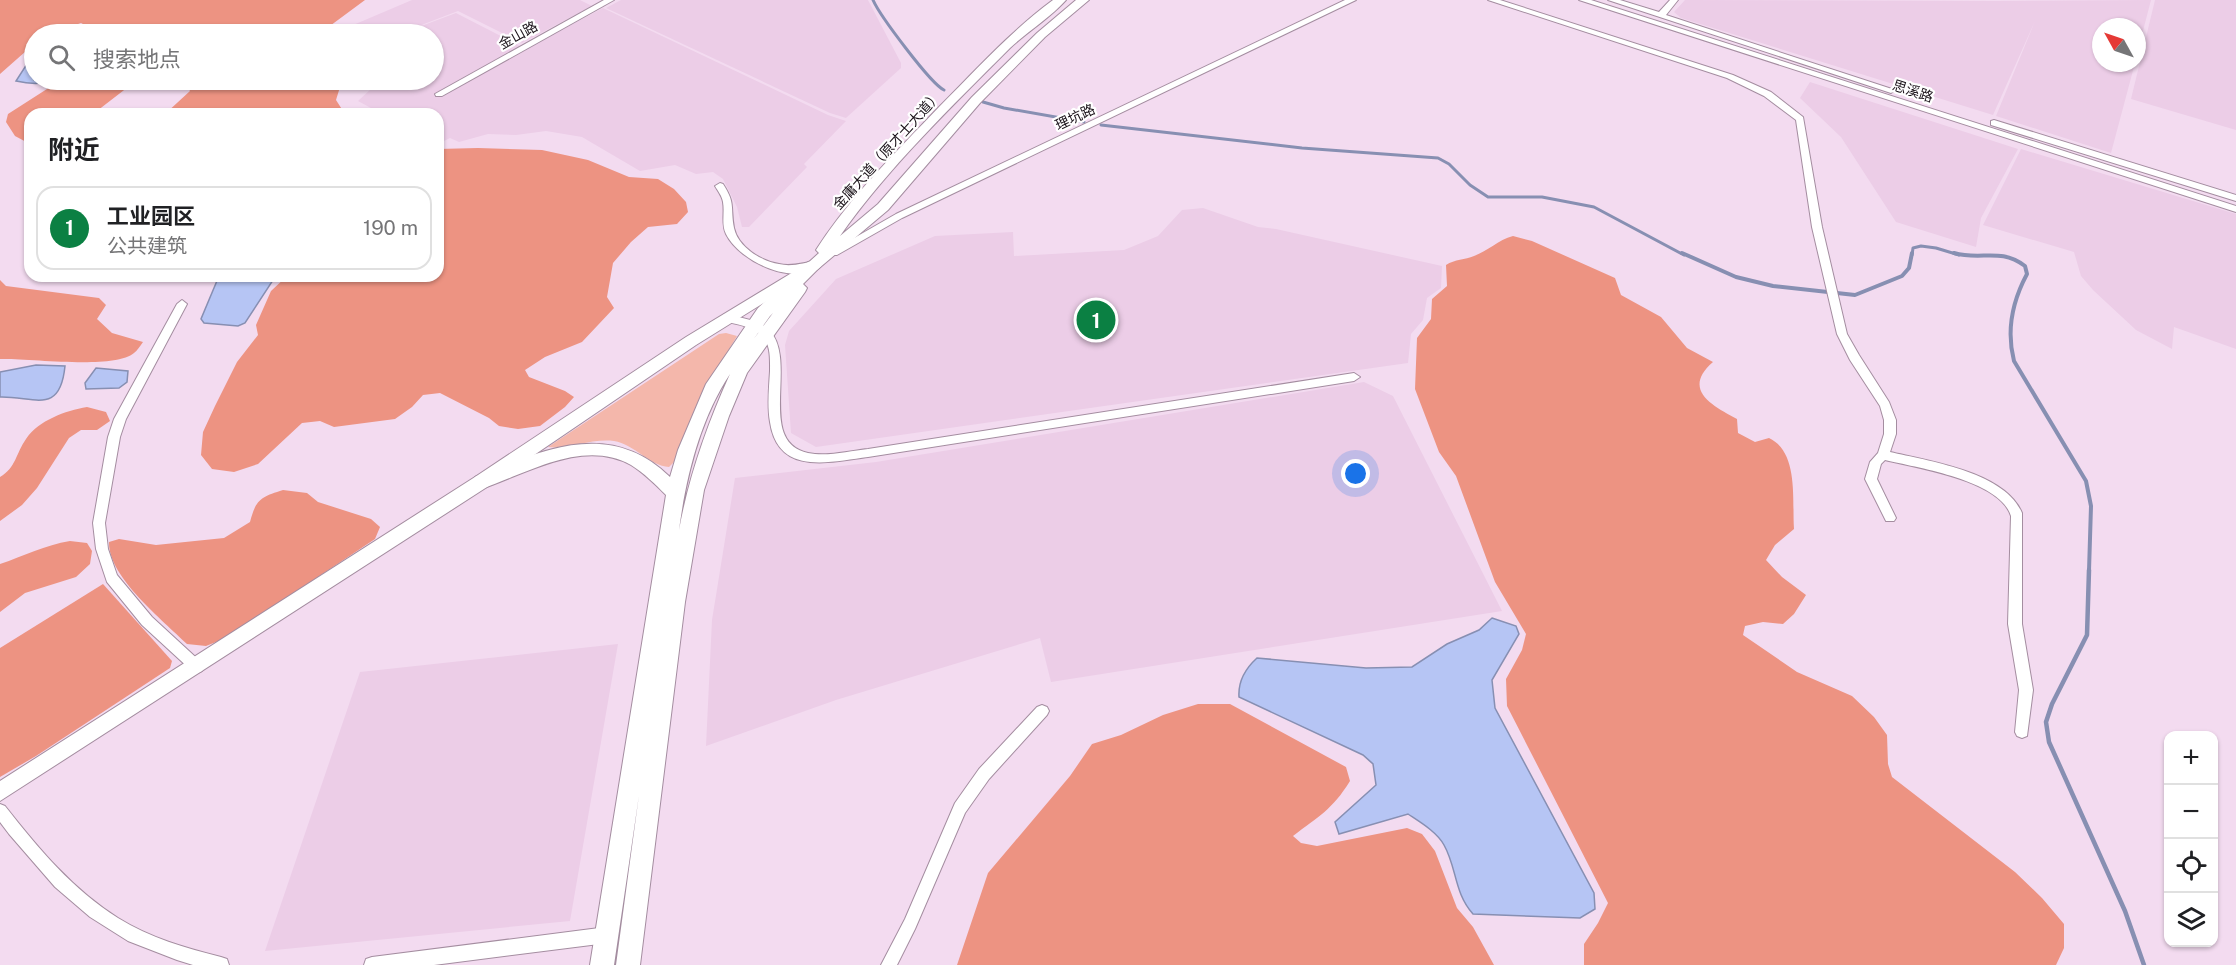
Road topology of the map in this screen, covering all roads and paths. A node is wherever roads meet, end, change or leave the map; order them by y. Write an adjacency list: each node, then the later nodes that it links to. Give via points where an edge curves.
1 (610, 0): 10 (street, 金山路)
2 (1060, 0): 11 (main road, 金庸大道（原才士大道）, via 1008,42)
3 (1083, 0): 12 (main road, 金庸大道（原才士大道）, via 1041,34)
4 (1352, 0): 16 (street, 理坑路, via 899,216)
5 (1492, 0): 21 (street, via 1720,72 1761,91 1800,119 1817,227 1842,334 1890,420)
6 (1583, 0): 15 (street, 思溪路)
7 (1612, 0): 9 (street, 思溪路)
8 (1674, 0): 9 (street)
9 (1661, 15): 14 (street, 思溪路)
10 (439, 94)
11 (957, 97): 12 (main road); 16 (main road, 金庸大道（原才士大道）, via 869,189)
12 (974, 102): 16 (main road, 金庸大道（原才士大道）, via 883,207)
13 (720, 186): 16 (street, via 728,200 730,233 747,252 775,268)
14 (2236, 198)
15 (2236, 209)
16 (813, 266): 18 (main road); 19 (highway)
17 (182, 304): 25 (street, via 120,419 99,523 112,579 147,621)
18 (727, 318): 19 (street); 22 (main road)
19 (760, 330): 20 (street, via 774,344 775,420 779,436 796,455 808,458 868,453); 23 (highway, via 712,388); 34 (highway, via 720,416 695,490 675,602)
20 (1354, 377)
21 (1883, 455): 24 (street, via 1876,462 1871,479); 27 (street, via 1971,479 2012,504 2017,516 2015,624 2026,690)
22 (481, 482): 23 (highway, via 546,457 584,450 606,451 633,458); 25 (main road)
23 (675, 493): 30 (highway)
24 (1890, 518)
25 (197, 667): 28 (main road)
26 (1042, 711): 35 (street, via 984,774 960,808)
27 (2022, 732)
28 (0, 792)
29 (0, 812): 31 (street, via 44,867 96,911 132,934)
30 (607, 935): 32 (street); 33 (highway)
31 (221, 965)
32 (372, 965)
33 (602, 965)
34 (628, 965)
35 (889, 965)

